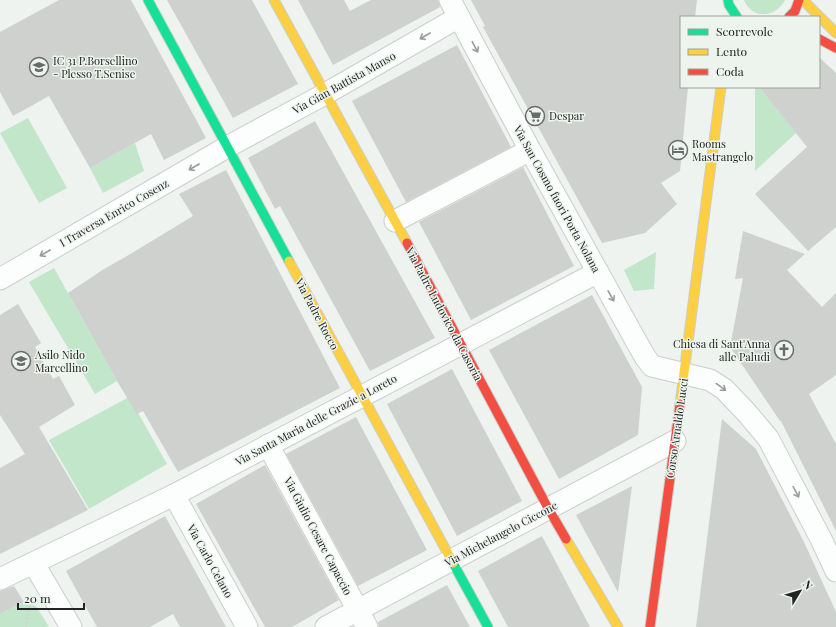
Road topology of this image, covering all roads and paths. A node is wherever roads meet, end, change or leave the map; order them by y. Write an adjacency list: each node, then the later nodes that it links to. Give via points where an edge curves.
1 (148, 0): 17 (street, Via Padre Rocco)
2 (274, 0): 16 (street, Via Padre Ludovico da Casoria)
3 (799, 0): 9 (street)
4 (804, 0): 11 (street)
5 (729, 3): 7 (street); 8 (street)
6 (455, 8): 16 (street, Via Gian Battista Manso, one-way to 16); 18 (street, Via San Cosmo fuori Porta Nolana, one-way to 18)
7 (728, 16)
8 (736, 16)
9 (790, 16)
10 (820, 16): 12 (street)
11 (820, 16)
12 (836, 33)
13 (820, 40): 14 (street)
14 (836, 48)
15 (721, 88): 23 (street, Corso Arnaldo Lucci)
16 (325, 94): 17 (street, Via Gian Battista Manso); 19 (street, Via Padre Ludovico da Casoria)
17 (227, 147): 21 (street, I Traversa Enrico Cosenz, one-way to 21); 24 (street, Via Padre Rocco)
18 (530, 150): 19 (street); 20 (street, Via San Cosmo fuori Porta Nolana)
19 (395, 221): 22 (street, Via Padre Ludovico da Casoria)
20 (598, 272): 22 (street, Via Santa Maria delle Grazie a Loreto); 23 (street, Via San Cosmo fuori Porta Nolana, one-way to 23, via 644,357 652,366)
21 (0, 279)
22 (459, 344): 24 (street, Via Santa Maria delle Grazie a Loreto); 28 (street, Via Padre Ludovico da Casoria)
23 (684, 374): 25 (street, Corso Arnaldo Lucci); 31 (street, Via San Cosmo fuori Porta Nolana, one-way to 31, via 710,380 724,389 768,438)
24 (362, 396): 26 (street, Via Santa Maria delle Grazie a Loreto); 29 (street, Via Padre Rocco)
25 (675, 441): 28 (street, Via Michelangelo Ciccone); 41 (street, Corso Arnaldo Lucci)
26 (268, 445): 27 (street, Via Santa Maria delle Grazie a Loreto); 34 (street, Via Giulio Cesare Capaccio)
27 (174, 495): 30 (street, Via Santa Maria delle Grazie a Loreto); 37 (street, Via Carlo Celano)
28 (548, 508): 29 (street, Via Michelangelo Ciccone); 40 (street, Via Padre Ludovico da Casoria)
29 (452, 560): 34 (street, Via Michelangelo Ciccone); 39 (street, Via Padre Rocco)
30 (34, 564): 32 (street, Via Santa Maria delle Grazie a Loreto); 36 (street)
31 (836, 571)
32 (0, 579)
33 (30, 604): 35 (path)
34 (362, 618): 38 (street, Via Michelangelo Ciccone)
35 (26, 627)
36 (71, 627)
37 (247, 627)
38 (326, 627)
39 (488, 627)
40 (618, 627)
41 (650, 627)

